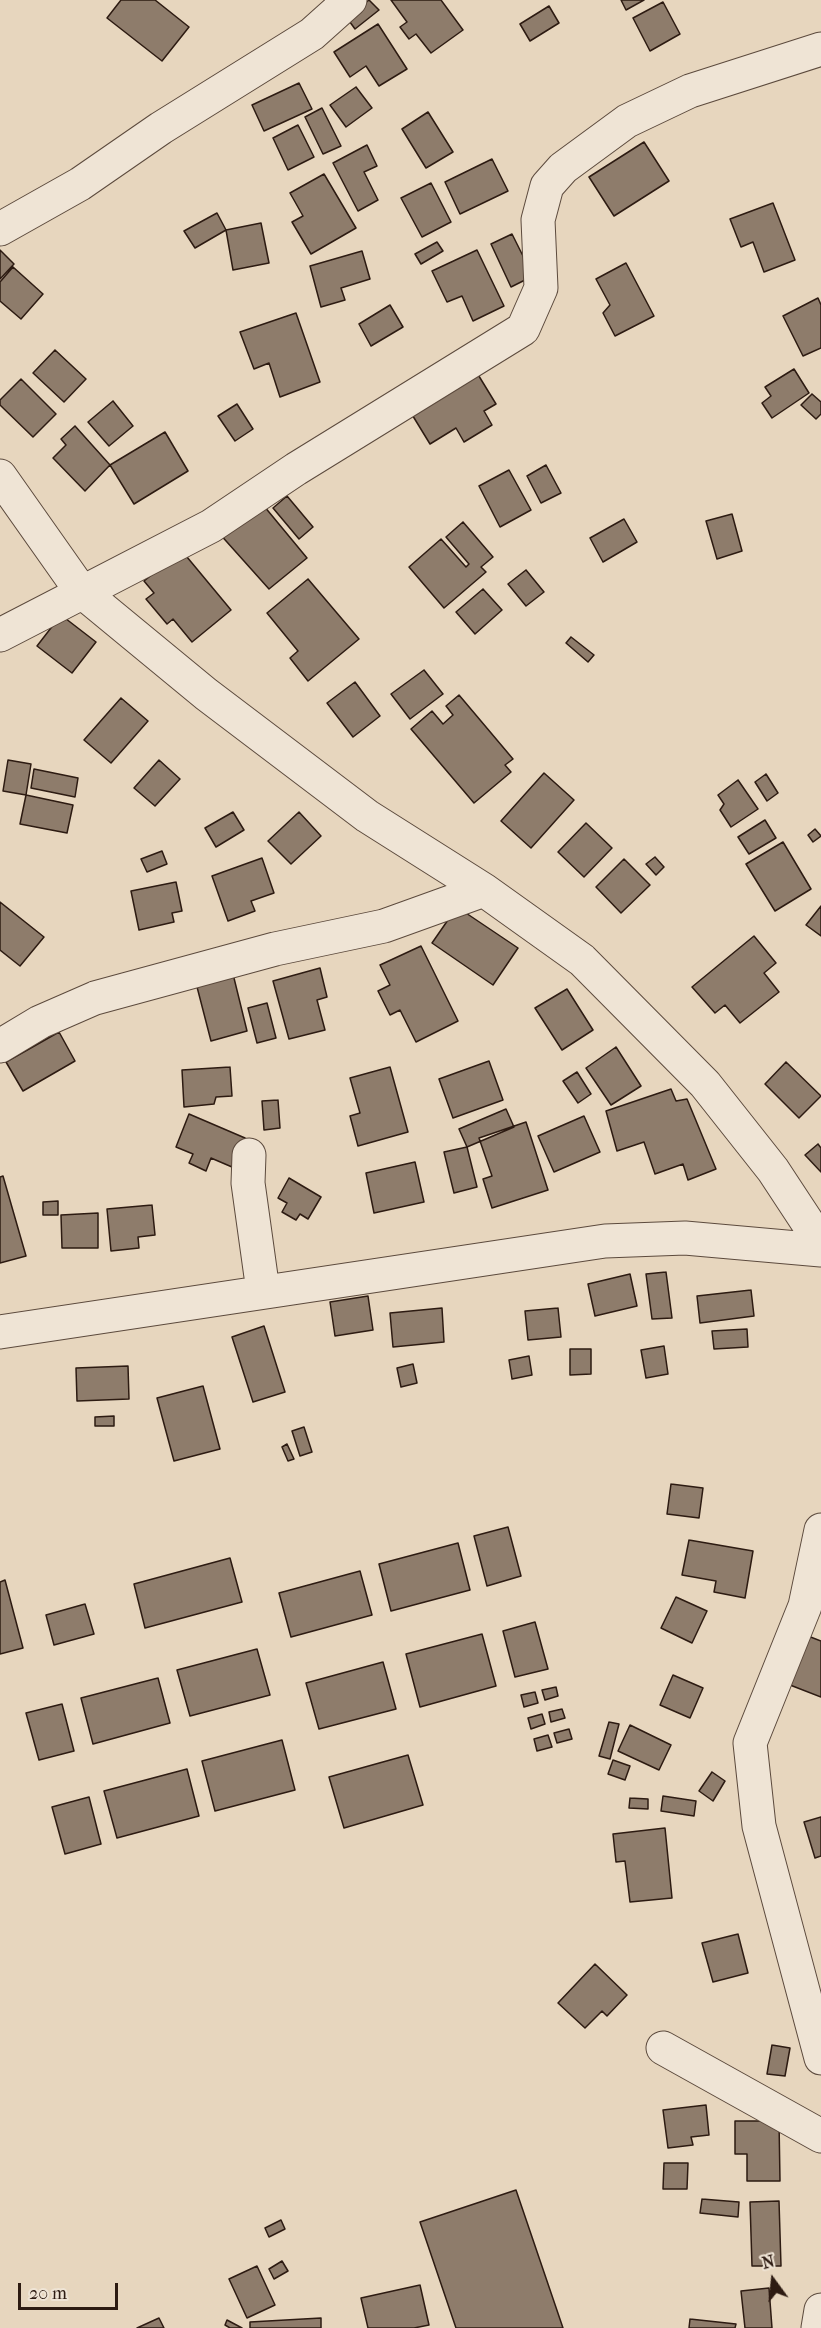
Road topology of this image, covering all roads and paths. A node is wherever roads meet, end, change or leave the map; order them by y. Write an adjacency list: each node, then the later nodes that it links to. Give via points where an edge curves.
1 (350, 0): 3 (street, via 312,34 161,128 80,184)
2 (821, 49): 5 (street, via 690,91 627,122 563,168 547,186 538,220 540,288 523,329 211,526)
3 (0, 229)
4 (0, 476): 5 (street)
5 (81, 591): 6 (street); 7 (street, via 206,694 367,816)
6 (0, 635)
7 (484, 890): 8 (street, via 384,926 275,949 95,998); 10 (street, via 582,960 705,1084 773,1170)
8 (0, 1046)
9 (249, 1155): 12 (street, via 252,1222)
10 (821, 1243)
11 (821, 1250): 12 (street, via 685,1238 605,1241)
12 (264, 1291): 13 (street)
13 (0, 1332)
14 (821, 1530): 15 (street)
15 (813, 1611): 17 (street, via 750,1743 759,1826)
16 (663, 2048): 18 (street)
17 (821, 2058)
18 (821, 2136)
19 (821, 2310): 20 (street)
20 (818, 2328)

